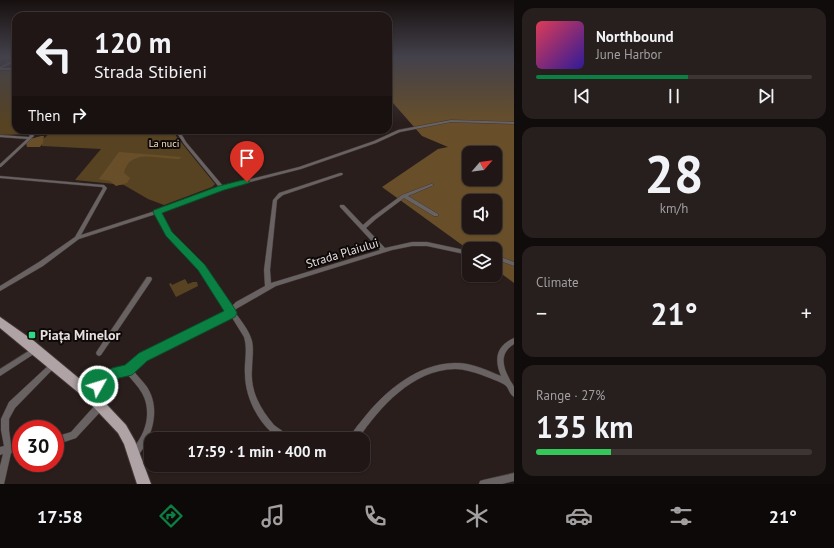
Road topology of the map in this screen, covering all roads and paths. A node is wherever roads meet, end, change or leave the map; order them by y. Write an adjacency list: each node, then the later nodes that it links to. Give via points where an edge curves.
1 (514, 123): 12 (street, via 451,121 400,131 300,168)
2 (32, 134): 5 (street)
3 (179, 134): 12 (street)
4 (0, 136): 5 (street)
5 (30, 138): 7 (street)
6 (0, 159): 7 (street)
7 (7, 160): 8 (street)
8 (0, 166)
9 (341, 174): 24 (street, via 281,194 275,200 267,270)
10 (0, 177): 18 (street, via 103,186 105,188)
11 (432, 185): 13 (street)
12 (222, 188): 15 (street)
13 (404, 196): 16 (street); 17 (street)
14 (342, 206): 17 (street)
15 (157, 212): 18 (street); 26 (street, via 169,234 201,268)
16 (436, 215)
17 (363, 228): 19 (street)
18 (77, 238): 25 (street)
19 (383, 250): 20 (street, Strada Plaiului, via 420,243); 24 (street, Strada Plaiului)
20 (462, 251)
21 (502, 260): 22 (street)
22 (514, 264)
23 (148, 279): 30 (street)
24 (268, 286): 26 (street, Strada Plaiului, via 234,307)
25 (0, 289)
26 (232, 313): 32 (street, Strada Plaiului, via 143,357); 38 (street, via 250,344 249,389 261,413)
27 (0, 322): 29 (main road)
28 (514, 341): 34 (street, via 501,353 500,359)
29 (36, 350): 31 (main road); 33 (street)
30 (99, 353)
31 (53, 364): 36 (main road); 41 (street, via 12,405 5,419)
32 (128, 370): 36 (street, Strada Plaiului, via 116,372); 42 (street, via 147,395 150,408 147,436)
33 (0, 373)
34 (506, 382): 35 (street); 39 (street, via 468,368 454,366 432,370 397,389)
35 (514, 393)
36 (89, 394): 37 (main road)
37 (101, 405): 40 (street, via 73,435); 42 (main road, via 122,429)
38 (278, 432)
39 (357, 432)
40 (64, 438)
41 (4, 450): 44 (street)
42 (134, 455): 45 (main road)
43 (514, 477): 46 (street)
44 (0, 484)
45 (144, 484)
46 (483, 484)

